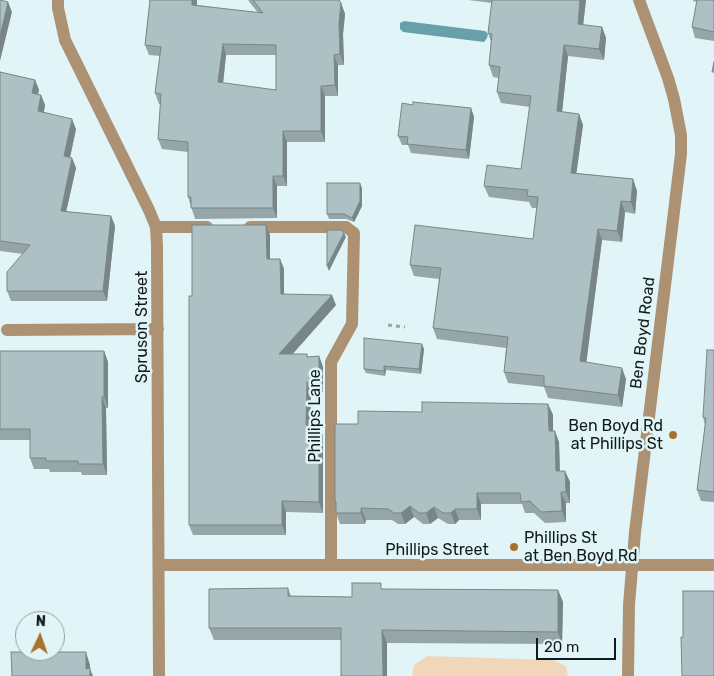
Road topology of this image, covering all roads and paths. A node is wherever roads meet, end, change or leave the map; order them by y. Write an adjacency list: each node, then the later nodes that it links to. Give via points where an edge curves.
1 (58, 0): 5 (street, Spruson Street, via 65,40)
2 (639, 0): 11 (street, Ben Boyd Road, via 668,78 681,135)
3 (217, 226): 5 (street)
4 (237, 226): 12 (street, Phillips Lane, via 346,226 354,233 352,324 332,362)
5 (156, 227): 8 (street, Spruson Street)
6 (388, 326): 7 (path)
7 (406, 327)
8 (158, 329): 9 (street); 10 (street, Spruson Street)
9 (7, 330)
10 (160, 565): 12 (street, Phillips Street); 14 (street, Spruson Street)
11 (632, 565): 12 (street, Phillips Street); 13 (street, Phillips Street); 15 (street, Ben Boyd Road)
12 (331, 566)
13 (714, 566)
14 (159, 676)
15 (628, 676)

